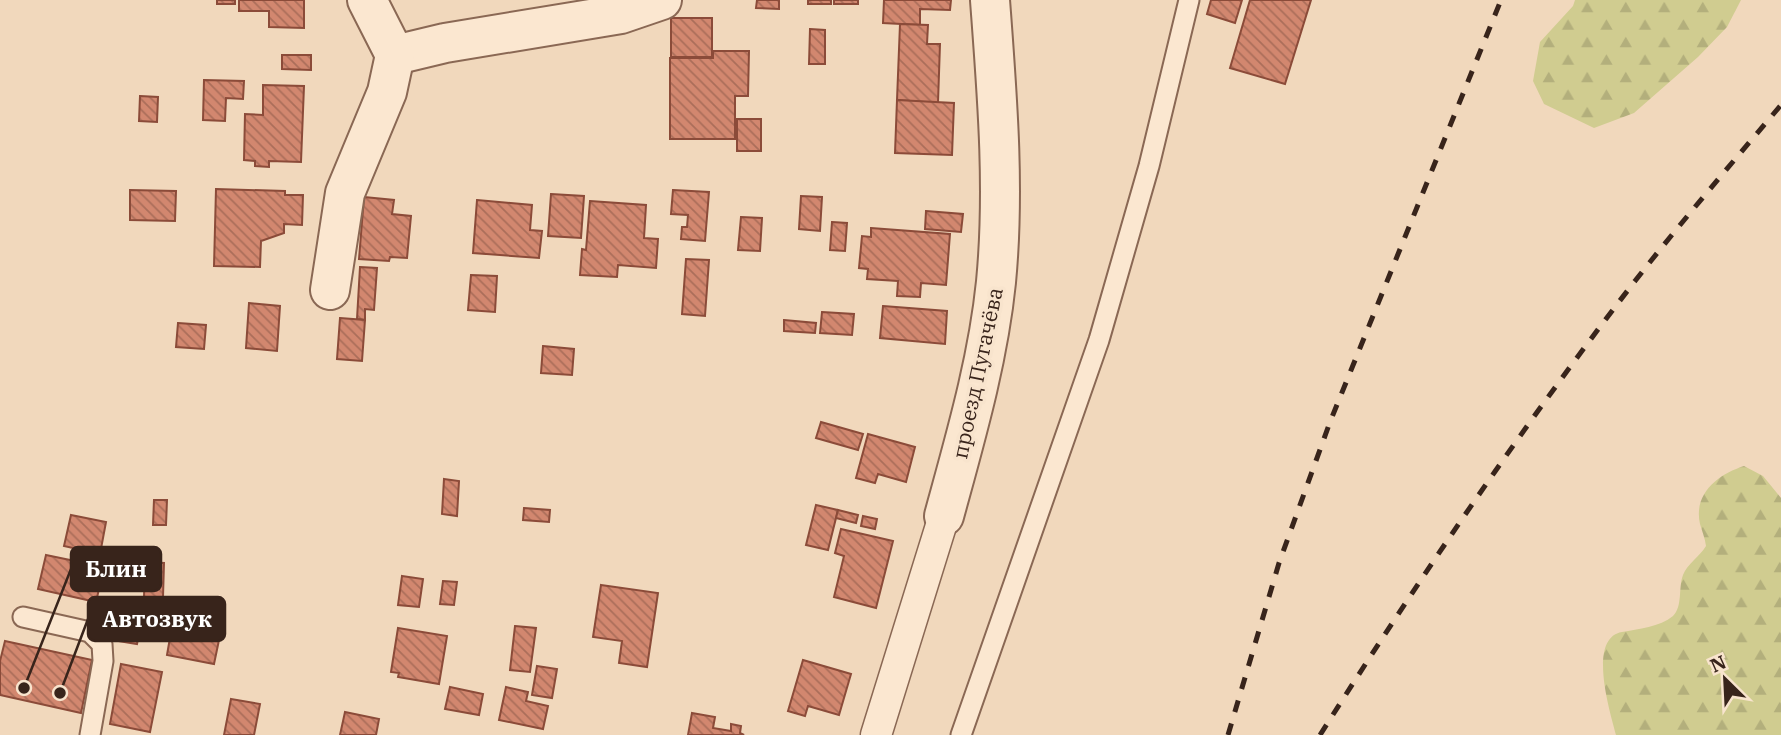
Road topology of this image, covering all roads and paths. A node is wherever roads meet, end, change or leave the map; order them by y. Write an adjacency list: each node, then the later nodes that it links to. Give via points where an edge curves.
1 (367, 0): 5 (street)
2 (662, 0): 5 (street, via 621,14)
3 (990, 0): 7 (street, проезд Пугачёва, via 1000,152 996,284 973,407)
4 (1189, 0): 11 (lane, via 1149,166 1099,340)
5 (395, 55): 6 (street, via 387,92 345,193)
6 (330, 290)
7 (944, 516): 10 (street, проезд Пугачёва)
8 (23, 617): 9 (lane, via 90,632 102,644)
9 (90, 735)
10 (876, 735)
11 (961, 735)

